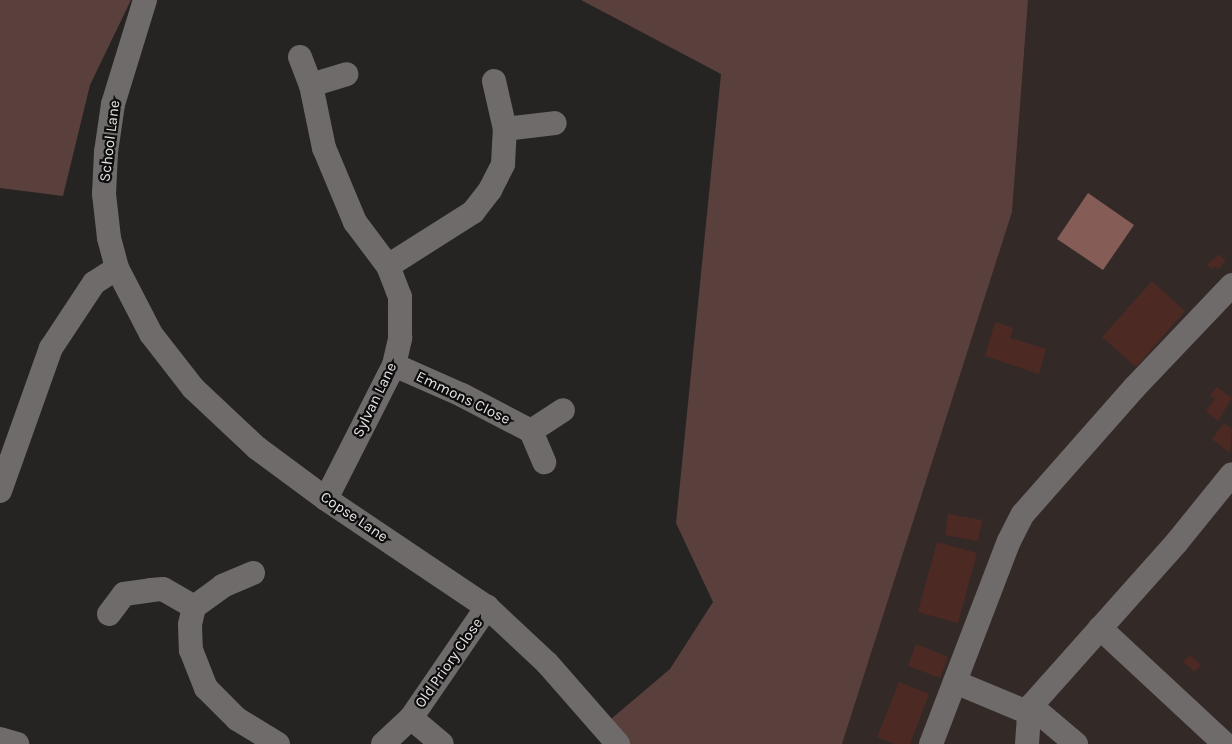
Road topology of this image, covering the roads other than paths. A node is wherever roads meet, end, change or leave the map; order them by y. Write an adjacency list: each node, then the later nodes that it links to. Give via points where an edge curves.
1 (145, 0): 9 (street, School Lane, via 114,104 106,152 104,194 109,238)
2 (300, 57): 5 (street, Sylvan Lane)
3 (346, 74): 5 (street)
4 (494, 82): 7 (street)
5 (311, 85): 8 (street, Sylvan Lane, via 324,148 355,222)
6 (555, 123): 7 (street)
7 (506, 129): 8 (street, via 503,164 490,190 473,212)
8 (388, 266): 11 (street, Sylvan Lane, via 400,297 400,338)
9 (117, 268): 16 (street, via 94,283 51,348); 17 (street, Copse Lane, via 151,334 193,388 256,448)
10 (1232, 285): 23 (street, via 1135,387 1023,514 1009,541)
11 (394, 366): 13 (street, Emmons Close, via 462,395); 17 (street, Sylvan Lane)
12 (563, 410): 13 (street)
13 (531, 432): 14 (street)
14 (544, 462)
15 (1232, 474): 22 (street)
16 (0, 491)
17 (326, 499): 20 (street, Copse Lane)
18 (253, 573): 19 (street, via 223,586)
19 (194, 607): 21 (street, via 164,589 124,594); 28 (street, via 190,625 191,650 206,688 237,719)
20 (488, 607): 25 (street, Old Priory Close); 31 (street, Copse Lane, via 547,663)
21 (109, 614)
22 (1100, 628): 24 (street); 35 (street)
23 (955, 682): 24 (street); 32 (street)
24 (1030, 710): 33 (street); 34 (street)
25 (411, 718): 29 (street, Old Priory Close); 30 (street, Old Priory Close)
26 (0, 739): 27 (street)
27 (17, 744)
28 (278, 744)
29 (383, 744)
30 (442, 744)
31 (618, 744)
32 (931, 744)
33 (1027, 744)
34 (1076, 744)
35 (1225, 744)

